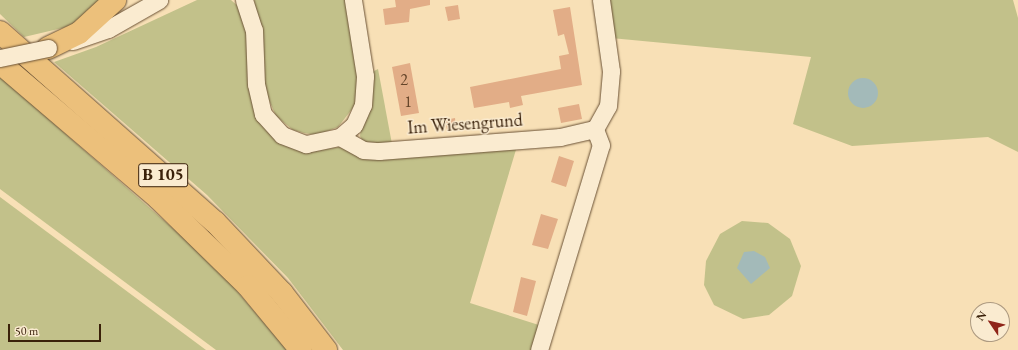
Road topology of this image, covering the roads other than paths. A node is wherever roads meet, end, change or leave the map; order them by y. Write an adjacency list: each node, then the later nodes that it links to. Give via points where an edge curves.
1 (115, 0): 7 (highway)
2 (159, 0): 7 (street, via 108,29)
3 (244, 0): 12 (street, via 254,30 256,84 263,114 282,135 294,141 318,143)
4 (353, 0): 12 (street, via 366,76 365,92 354,125)
5 (601, 0): 11 (street, via 611,71 608,106)
6 (0, 32): 14 (highway, B 105, via 215,222 282,293)
7 (82, 35): 8 (highway)
8 (48, 48): 9 (street, bridge)
9 (0, 58)
10 (0, 63): 13 (highway, B 105, via 176,215 248,286)
11 (595, 129): 12 (street, Im Wiesengrund, via 560,137 379,151 363,150); 15 (street, via 601,145)
12 (340, 137)
13 (301, 350)
14 (326, 350)
15 (539, 350)

